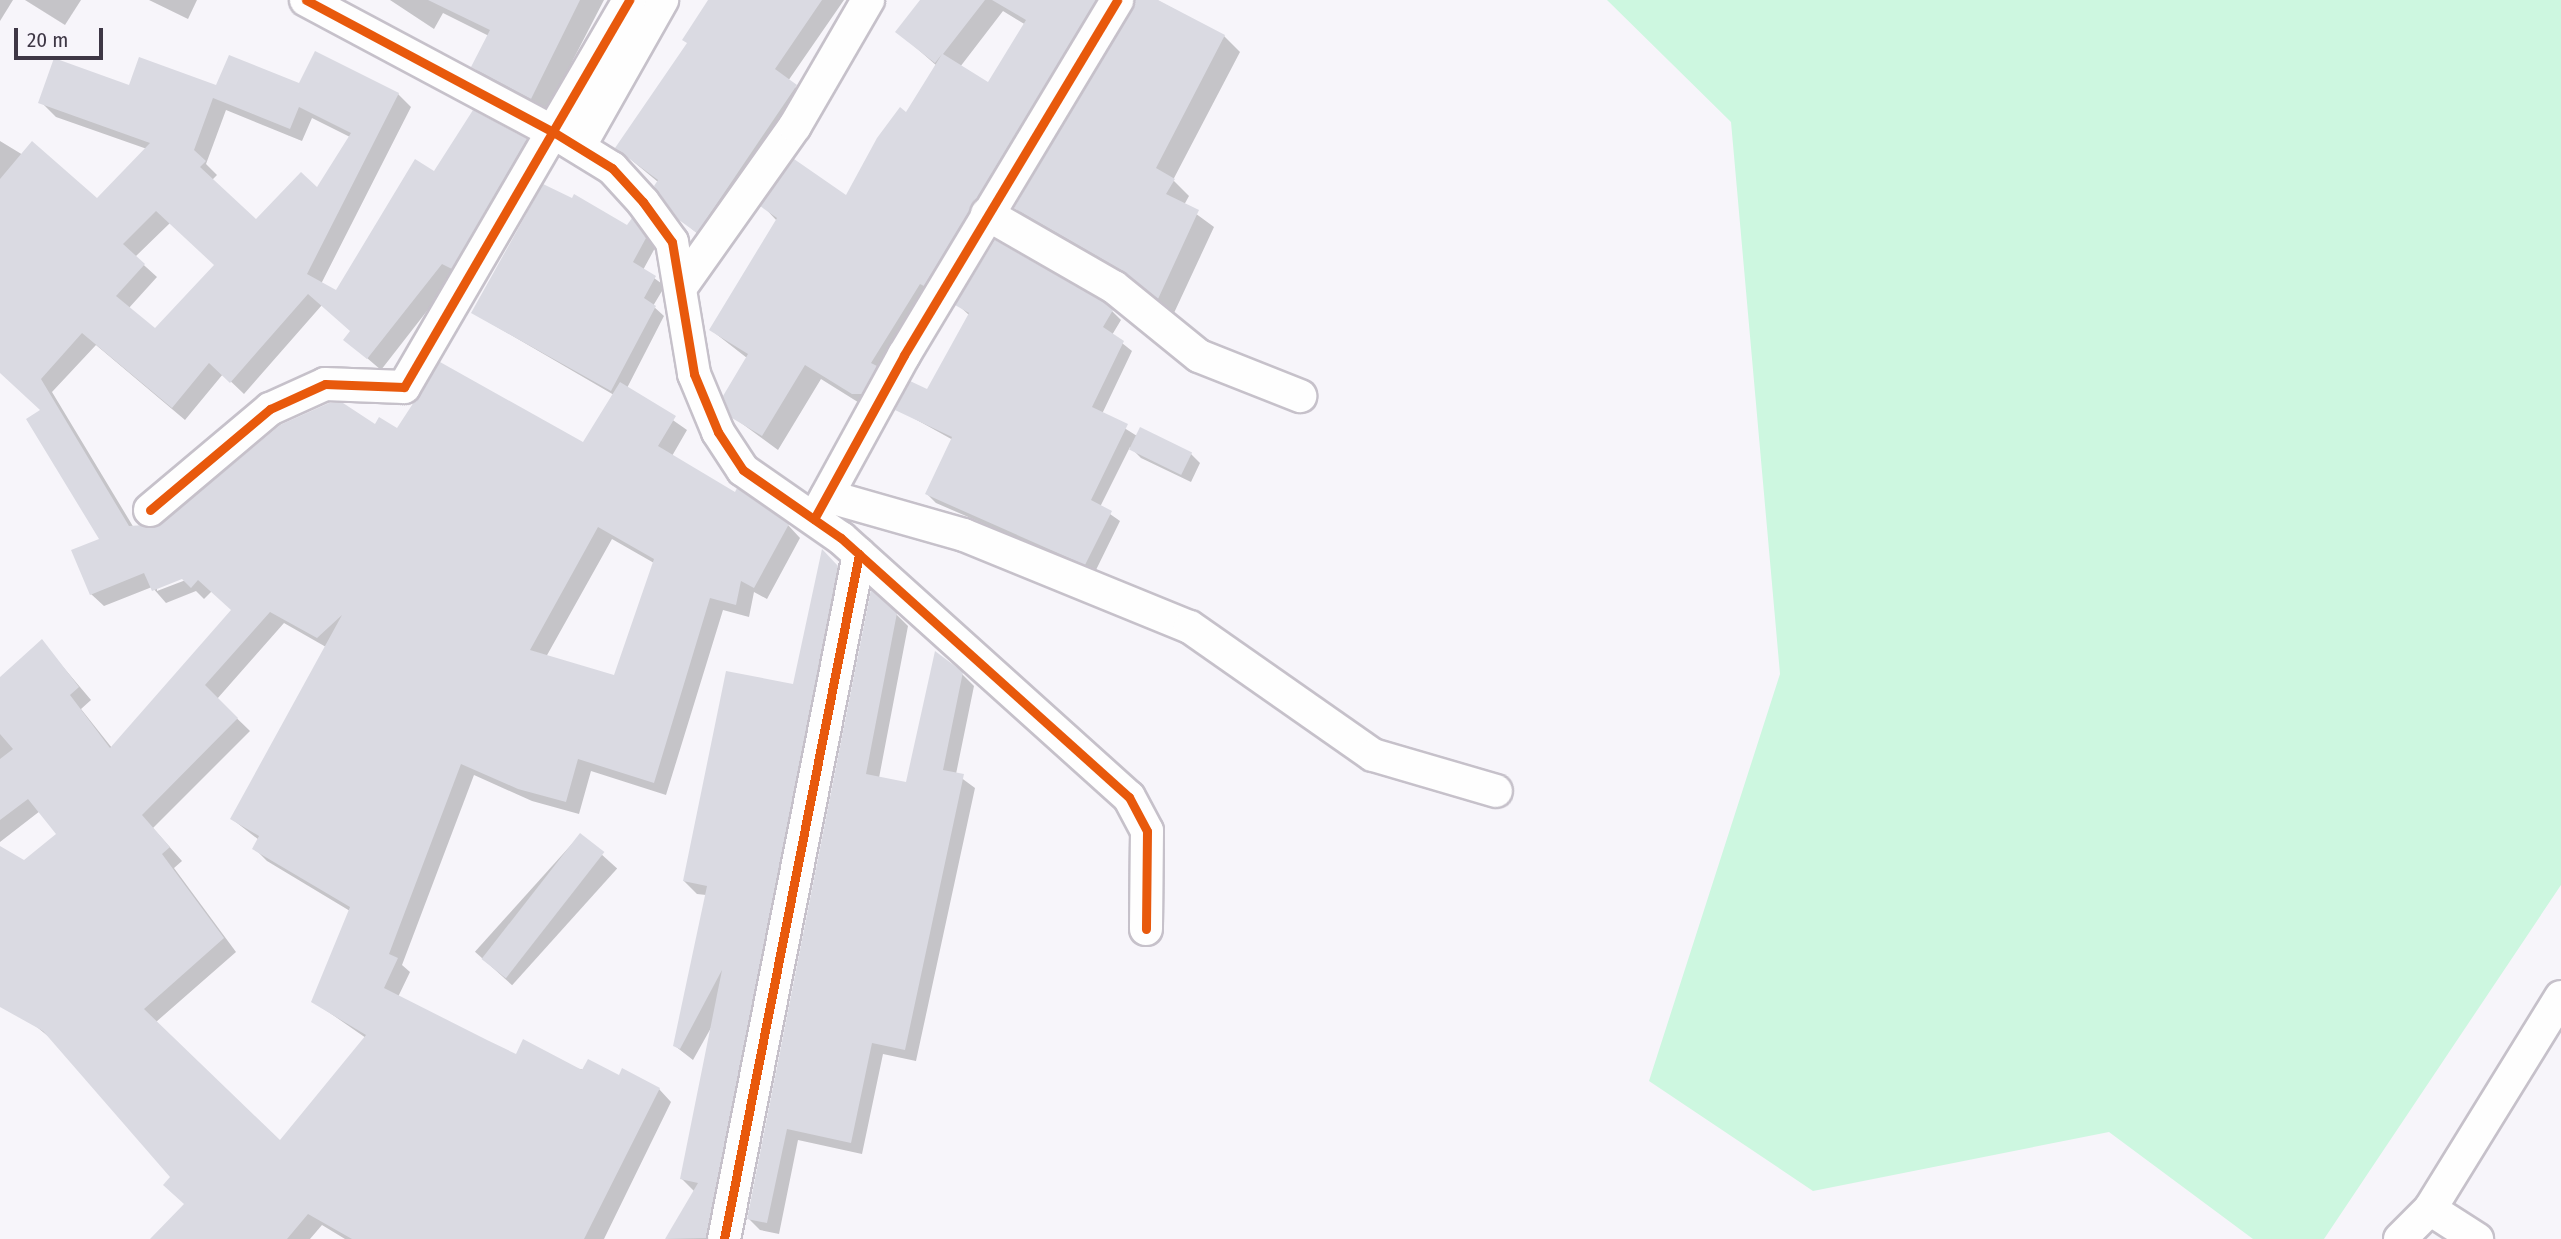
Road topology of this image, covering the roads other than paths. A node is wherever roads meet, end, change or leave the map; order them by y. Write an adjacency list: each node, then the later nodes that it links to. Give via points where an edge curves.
1 (306, 0): 6 (street)
2 (629, 0): 6 (street)
3 (662, 0): 6 (street)
4 (868, 0): 8 (street, via 795,126)
5 (1117, 0): 7 (street)
6 (567, 140): 8 (street, via 612,168 643,202 672,242); 11 (street, via 404,387 326,384 270,409)
7 (988, 214): 9 (street, via 1114,287 1199,356); 10 (street)
8 (683, 284): 10 (street, via 694,374 718,432 743,470)
9 (1300, 396)
10 (821, 508): 12 (street); 13 (street, via 964,535 1190,627 1373,755)
11 (150, 510)
12 (859, 554): 14 (street, via 1129,797 1147,831); 17 (street)
13 (1496, 792)
14 (1146, 929)
15 (2561, 997): 16 (street)
16 (2430, 1209): 18 (street); 19 (street)
17 (724, 1239)
18 (2400, 1239)
19 (2477, 1239)

